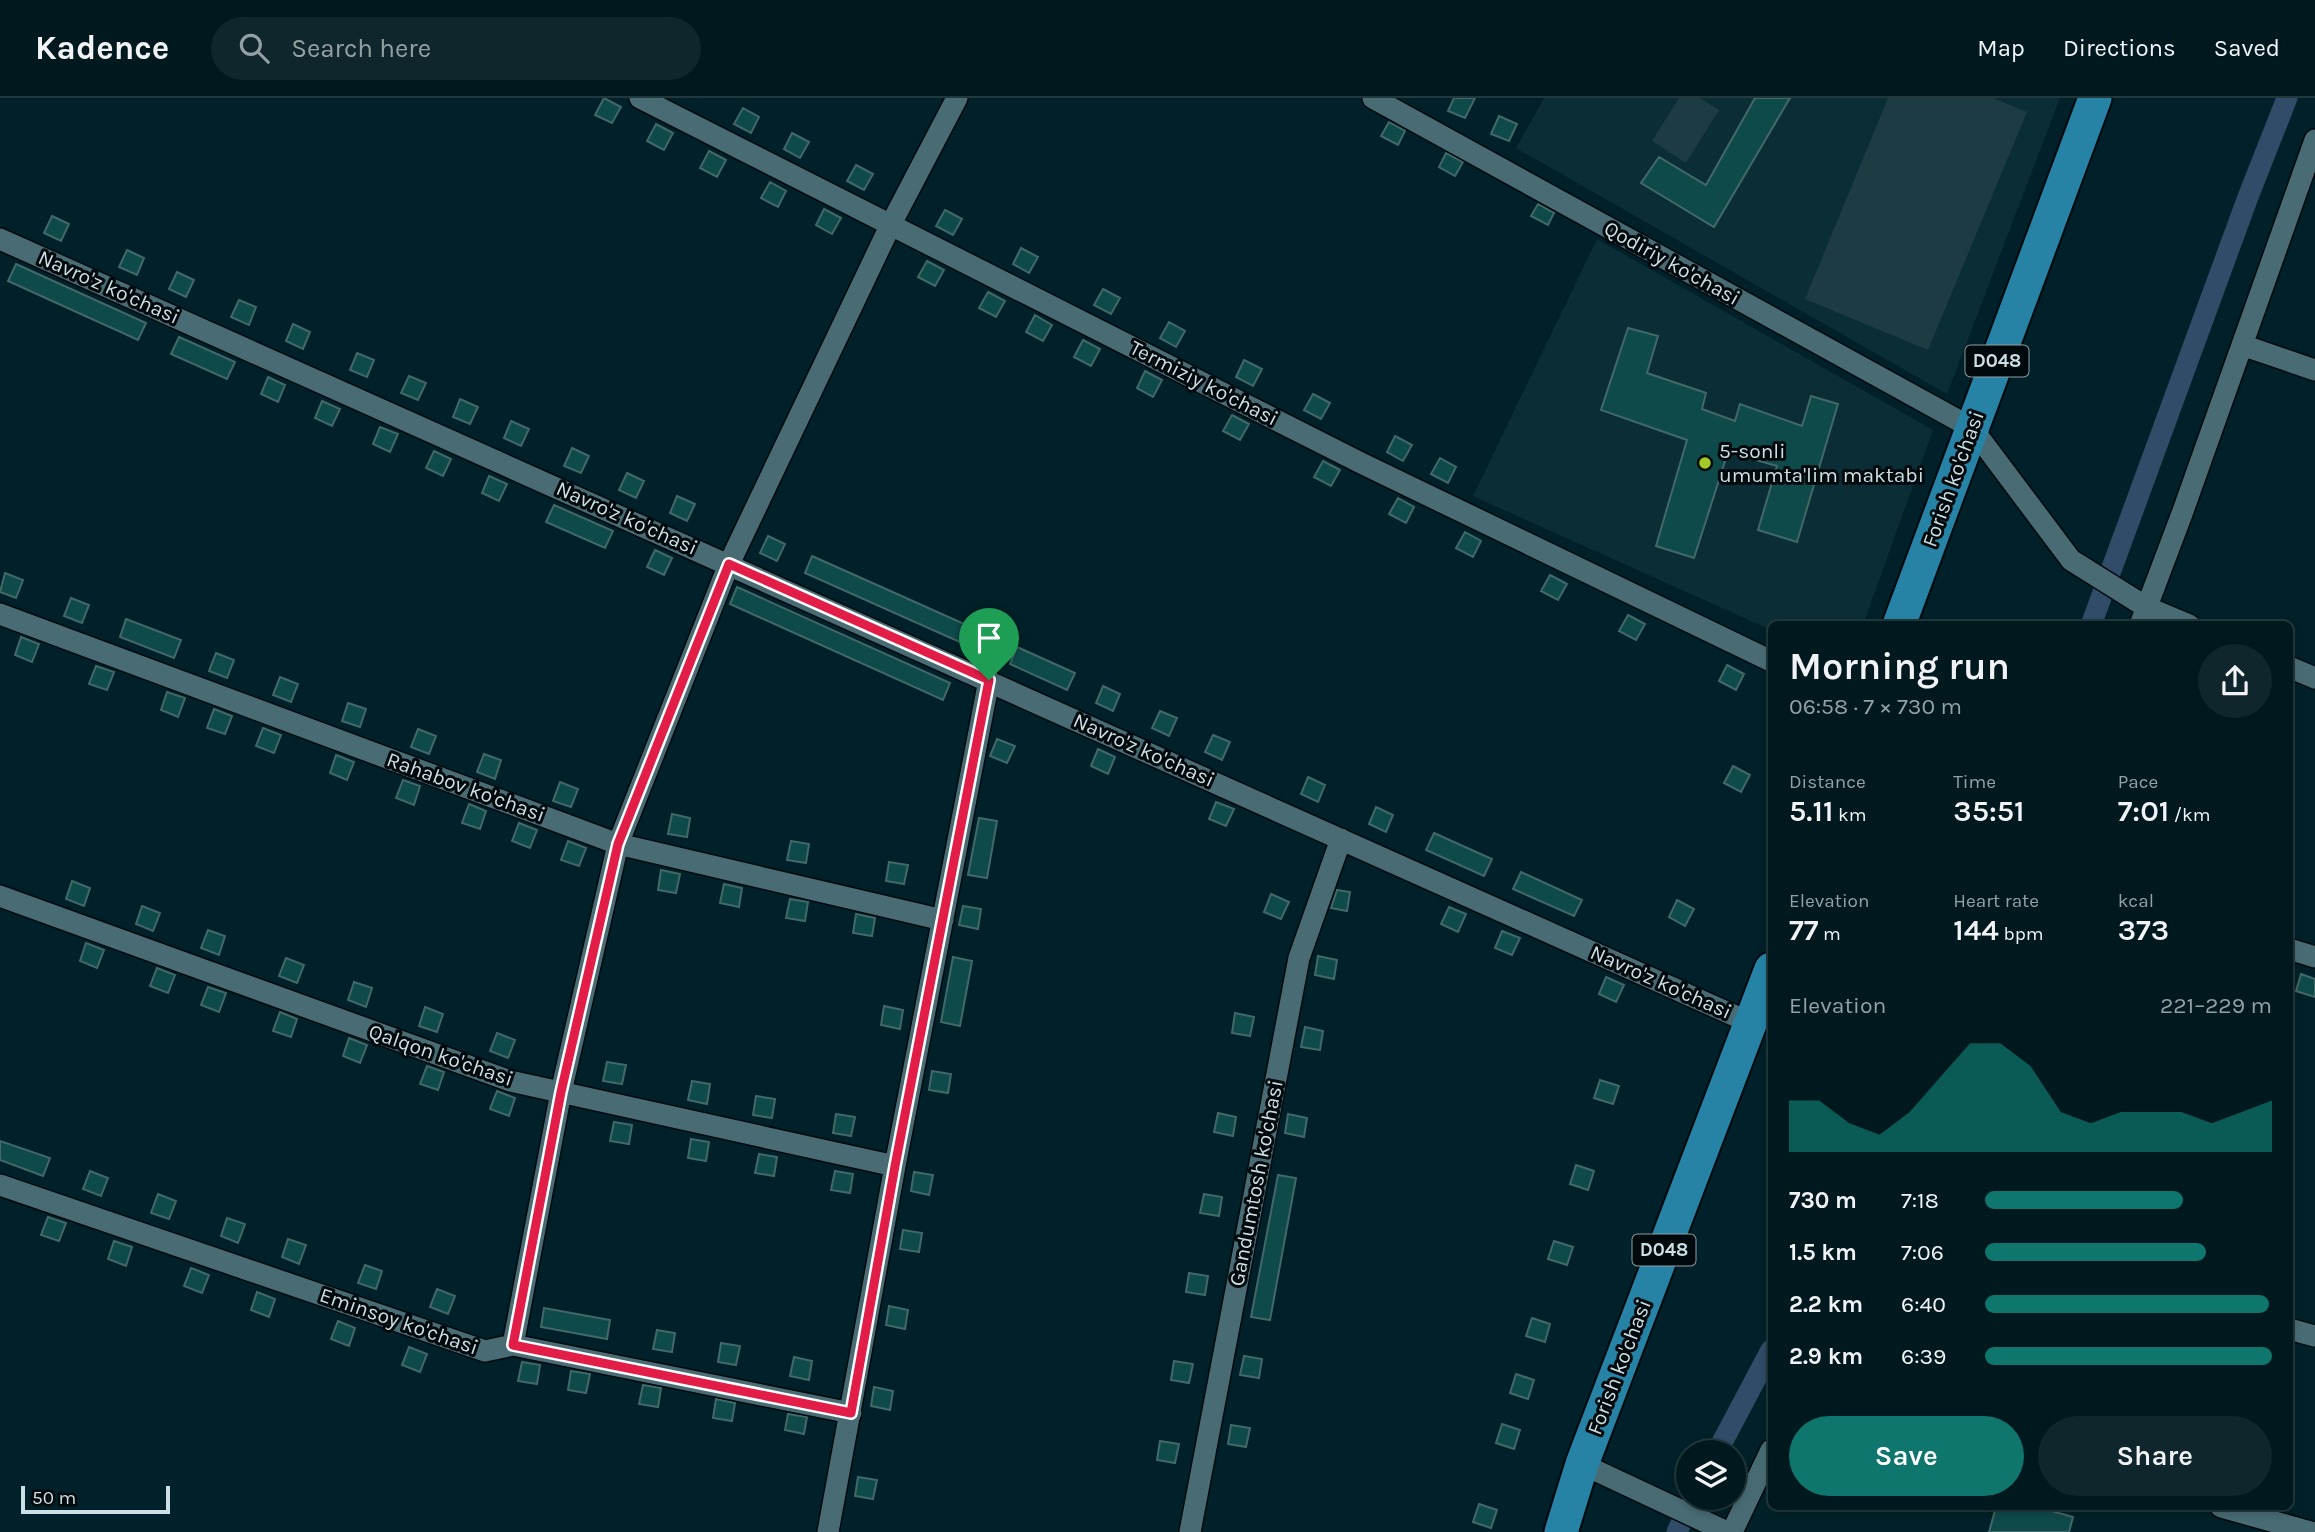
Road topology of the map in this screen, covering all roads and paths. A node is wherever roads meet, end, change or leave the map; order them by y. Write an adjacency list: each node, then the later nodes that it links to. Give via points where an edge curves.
1 (640, 98): 6 (street, Termiziy ko'chasi)
2 (957, 98): 6 (street)
3 (1373, 98): 10 (street, Qodiriy ko'chasi)
4 (2095, 98): 10 (main road, Forish ko'chasi / D048)
5 (2315, 140): 8 (street)
6 (891, 224): 11 (street); 16 (street, Termiziy ko'chasi, via 1361,463)
7 (0, 239): 11 (street, Navro'z ko'chasi)
8 (2242, 345): 9 (street); 13 (street)
9 (2315, 370)
10 (1972, 428): 13 (street, via 2071,560); 14 (main road, Forish ko'chasi / D048)
11 (729, 564): 19 (street, Navro'z ko'chasi); 21 (street)
12 (0, 614): 21 (street, Rahabov ko'chasi)
13 (2143, 616): 15 (street)
14 (1900, 621)
15 (2169, 621)
16 (1768, 659)
17 (2293, 669): 18 (street)
18 (2315, 678)
19 (989, 680): 20 (street, Navro'z ko'chasi); 23 (street)
20 (1341, 839): 27 (street, Navro'z ko'chasi); 39 (street, Gandumtosh ko'chasi, via 1299,958)
21 (618, 844): 23 (street, Rahabov ko'chasi); 28 (street)
22 (0, 896): 28 (street, Qalqon ko'chasi, via 510,1081)
23 (943, 920): 29 (street)
24 (2293, 950): 25 (street)
25 (2315, 957)
26 (1768, 977): 27 (main road, Forish ko'chasi / D048)
27 (1751, 1023): 36 (main road, Forish ko'chasi / D048)
28 (561, 1092): 29 (street, Qalqon ko'chasi); 33 (street)
29 (895, 1166): 34 (street)
30 (0, 1185): 33 (street, Eminsoy ko'chasi, via 485,1351)
31 (2293, 1330): 32 (street)
32 (2315, 1336)
33 (513, 1345): 34 (street, Eminsoy ko'chasi)
34 (851, 1413): 38 (street)
35 (1768, 1456): 41 (street)
36 (1583, 1464): 40 (main road, Forish ko'chasi / D048); 41 (street)
37 (2232, 1510): 42 (street)
38 (828, 1532)
39 (1189, 1532)
40 (1561, 1532)
41 (1730, 1532)
42 (2311, 1532)

